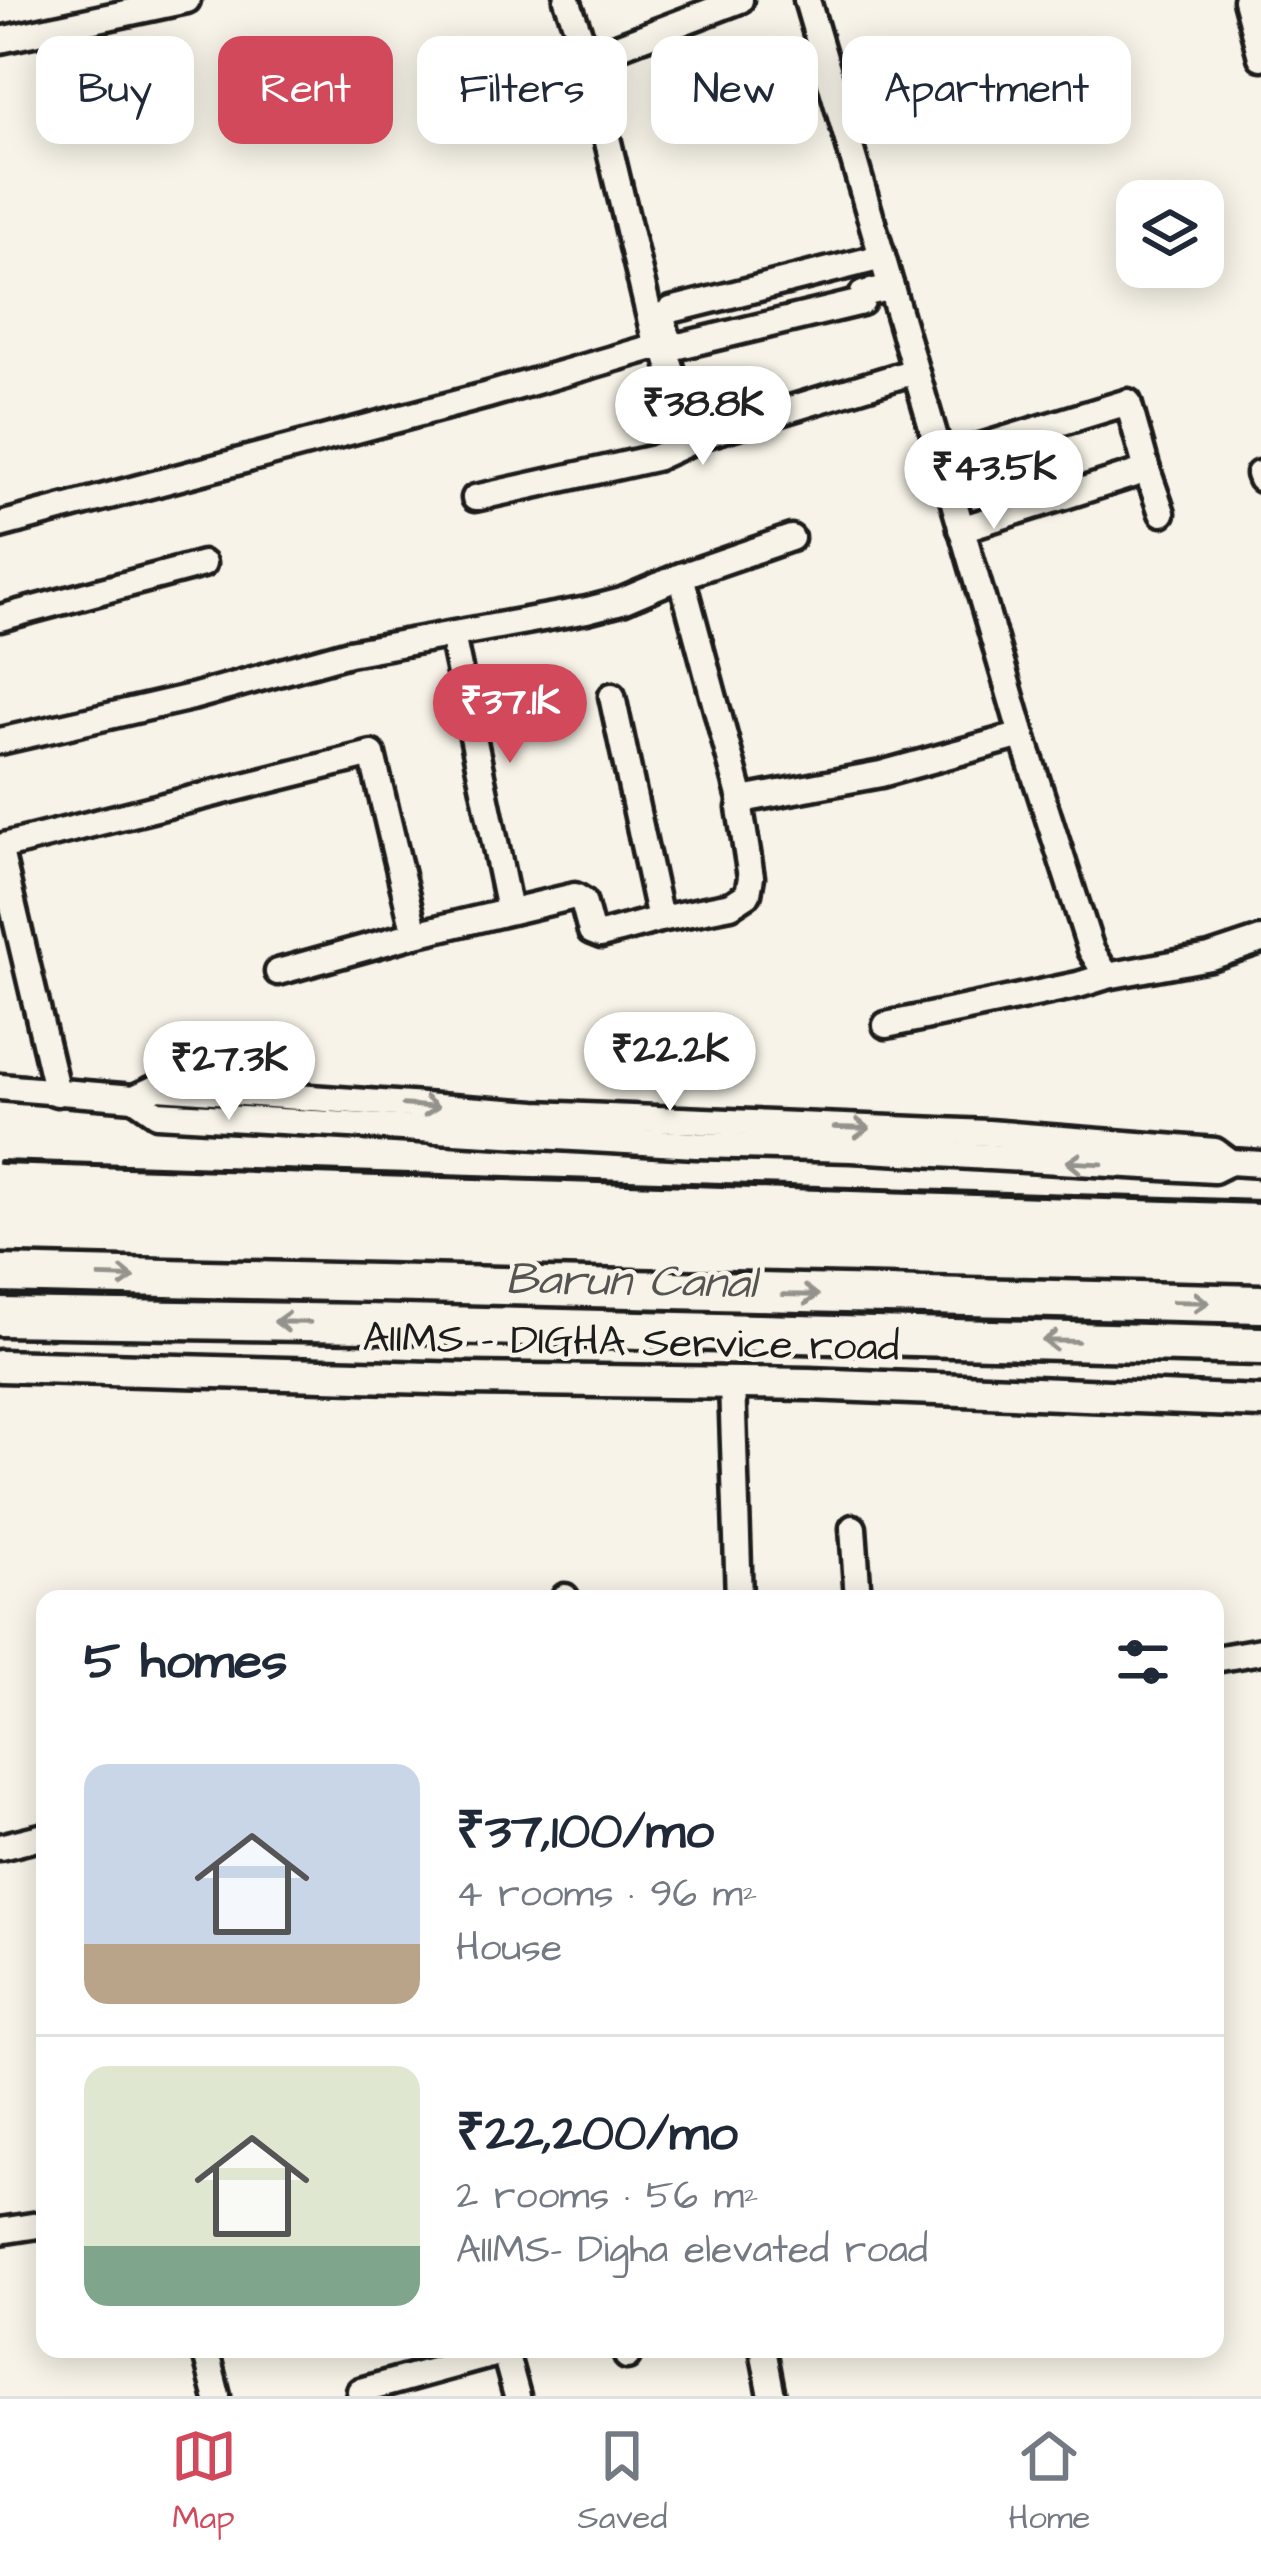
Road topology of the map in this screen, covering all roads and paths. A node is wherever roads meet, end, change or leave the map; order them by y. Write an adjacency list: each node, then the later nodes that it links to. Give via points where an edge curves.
1 (187, 0): 7 (street)
2 (567, 0): 6 (street)
3 (740, 0): 8 (street)
4 (807, 0): 11 (street)
5 (1246, 0): 9 (street)
6 (579, 36)
7 (0, 40)
8 (627, 43)
9 (1261, 57)
10 (608, 144): 13 (street)
11 (882, 257): 12 (street); 12 (street, via 671,310 662,316 668,341 679,346 862,302)
12 (891, 287): 14 (street)
13 (657, 347): 15 (street, via 669,358); 20 (street)
14 (915, 371): 15 (street); 16 (street)
15 (693, 440): 18 (street, via 655,458)
16 (941, 459): 17 (street, via 1128,402); 21 (street)
17 (1147, 470): 19 (street); 21 (street)
18 (475, 498)
19 (1162, 513)
20 (0, 524)
21 (961, 529): 28 (street)
22 (791, 538): 24 (street)
23 (203, 564): 25 (street)
24 (680, 576): 26 (street, via 622,601); 30 (street)
25 (0, 618)
26 (452, 635): 29 (street); 32 (street)
27 (612, 696): 33 (street)
28 (1022, 735): 30 (street); 37 (street, via 1091,950)
29 (0, 741)
30 (742, 803): 33 (street, via 748,895)
31 (0, 849): 34 (street, via 372,754); 40 (street)
32 (509, 910): 33 (street, via 579,898 596,936); 34 (street)
33 (660, 919)
34 (415, 934): 36 (street)
35 (1261, 940): 37 (street)
36 (278, 972)
37 (1107, 976): 38 (street)
38 (886, 1025)
39 (0, 1087): 40 (street)
40 (58, 1094): 41 (street, via 134,1098 157,1114 1214,1170 1230,1162)
41 (1261, 1165)
42 (0, 1274): 43 (highway, one-way to 43)
43 (1261, 1304)
44 (0, 1318): 45 (highway, one-way to 44)
45 (1261, 1346)
46 (0, 1366): 47 (main road, AIIMS - DIGHA Service road)
47 (732, 1383): 48 (main road, AIIMS - DIGHA Service road); 50 (street)
48 (1261, 1402)
49 (853, 1528): 51 (street)
50 (740, 1590)
51 (857, 1590)
52 (1261, 1651): 53 (street)
53 (1224, 1658)
54 (36, 1838): 55 (street)
55 (0, 1847)
56 (36, 2225): 57 (street)
57 (0, 2231)
58 (208, 2358): 63 (street)
59 (475, 2358): 62 (street)
60 (506, 2358): 64 (street)
61 (765, 2358): 65 (street)
62 (360, 2390)
63 (217, 2396)
64 (517, 2396)
65 (772, 2396)

